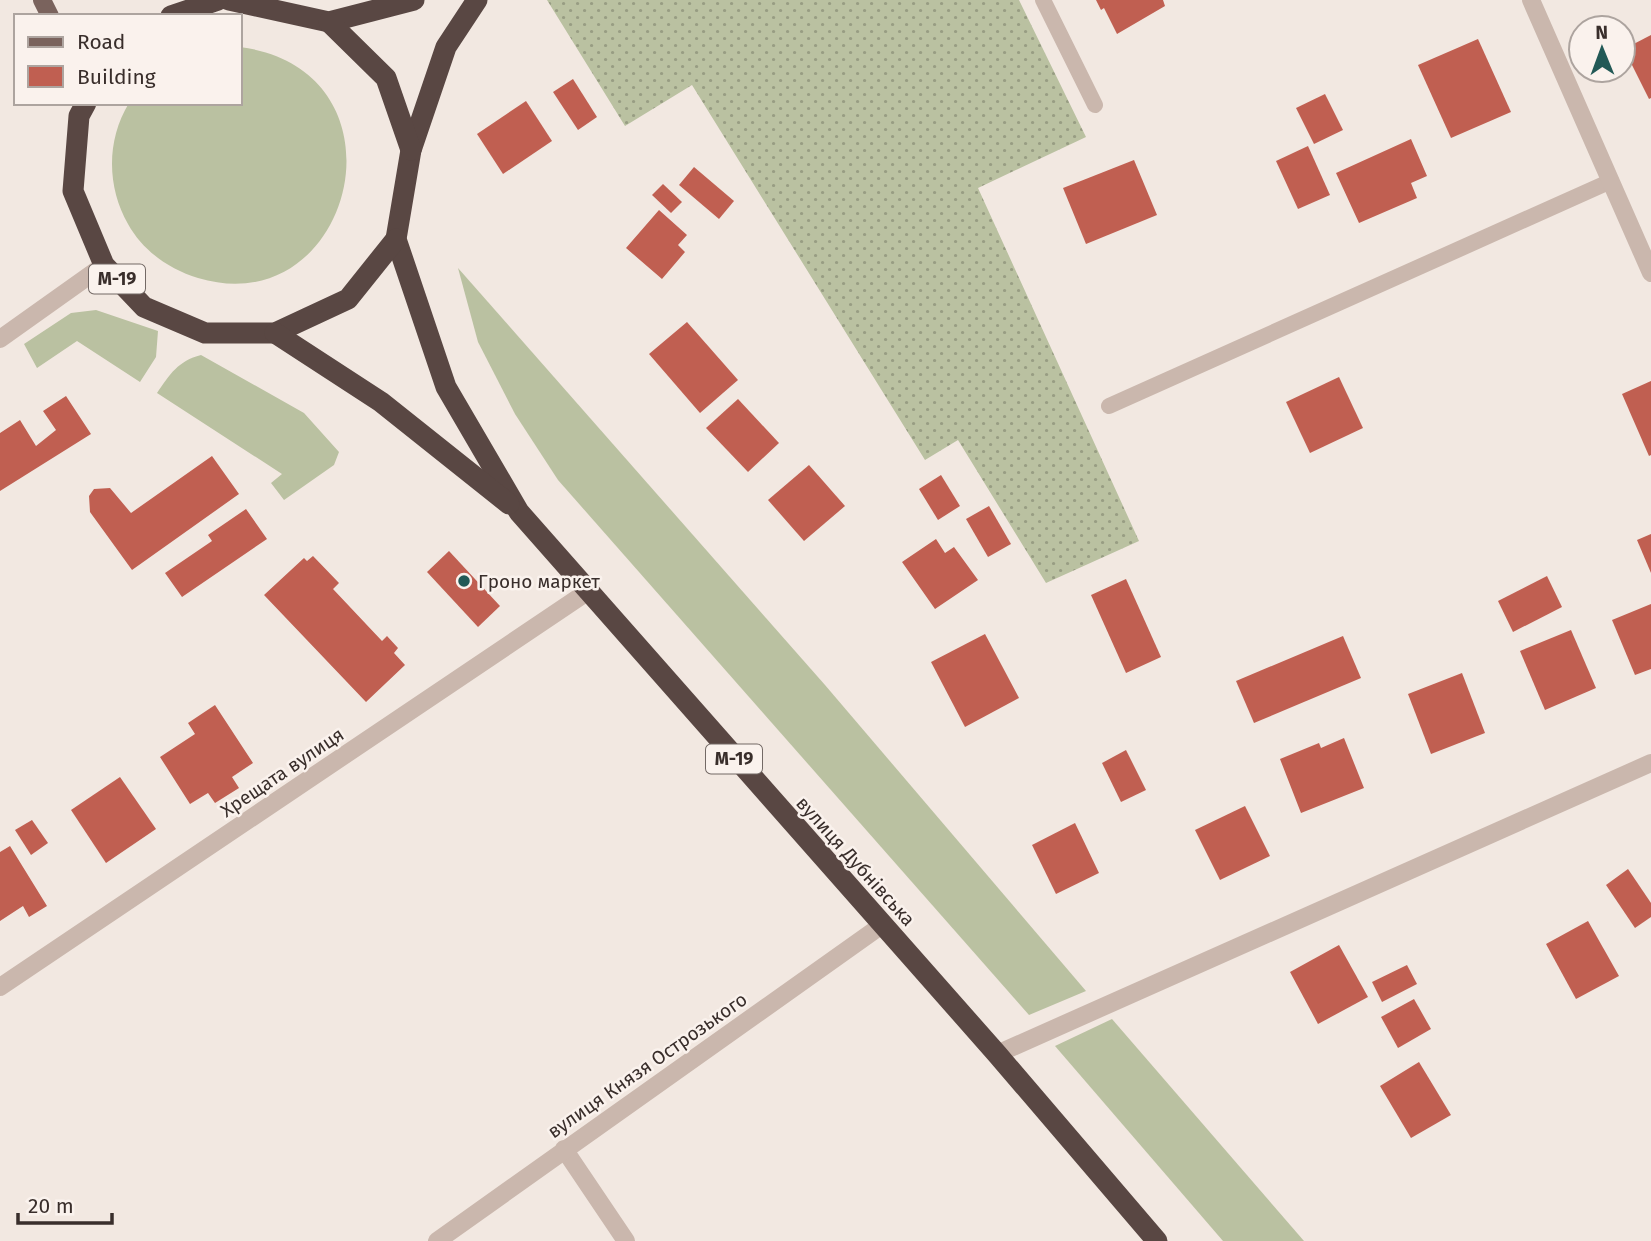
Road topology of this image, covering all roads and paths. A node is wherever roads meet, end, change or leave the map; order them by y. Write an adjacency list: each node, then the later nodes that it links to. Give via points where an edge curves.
1 (218, 0): 7 (highway)
2 (229, 0): 8 (highway)
3 (414, 0): 8 (highway)
4 (477, 0): 11 (highway, М-19, via 446,47)
5 (1043, 0): 9 (lane)
6 (1531, 0): 12 (street)
7 (177, 14)
8 (329, 22): 11 (highway, М-19, via 386,78)
9 (1095, 105)
10 (80, 107): 14 (highway, М-19, via 73,191)
11 (411, 150): 13 (highway, М-19)
12 (1611, 181): 15 (street); 18 (lane)
13 (396, 239): 16 (highway, М-19, via 348,299); 19 (highway, М-19, via 446,387)
14 (104, 265): 16 (highway, М-19, via 144,307 205,333); 17 (street)
15 (1651, 273)
16 (275, 334): 19 (highway, М-19, via 381,402)
17 (0, 339)
18 (1109, 405)
19 (519, 512): 20 (highway, вулиця Дубнівська / М-19)
20 (587, 593): 22 (highway, вулиця Дубнівська / М-19); 23 (street, Хрещата вулиця)
21 (1651, 763): 24 (street)
22 (882, 925): 24 (highway, вулиця Дубнівська / М-19); 25 (street, вулиця Князя Острозького)
23 (0, 987)
24 (997, 1054): 28 (highway, вулиця Дубнівська / М-19)
25 (564, 1149): 26 (street, вулиця Князя Острозького); 27 (street)
26 (437, 1241)
27 (626, 1241)
28 (1157, 1241)

